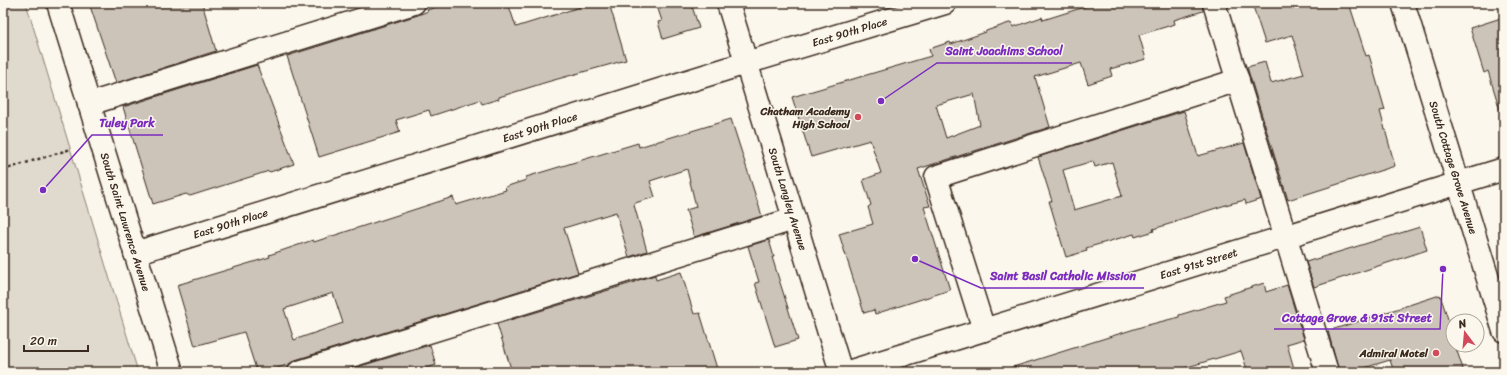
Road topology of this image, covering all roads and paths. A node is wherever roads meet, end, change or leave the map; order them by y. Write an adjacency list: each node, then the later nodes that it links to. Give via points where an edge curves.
1 (58, 3): 9 (street, South Saint Lawrence Avenue)
2 (414, 3): 9 (street)
3 (728, 3): 7 (street, South Langley Avenue)
4 (945, 3): 7 (street, East 90th Place)
5 (1214, 3): 8 (street)
6 (1408, 4): 13 (street, South Cottage Grove Avenue)
7 (746, 63): 14 (street, South Langley Avenue); 16 (street, East 90th Place)
8 (1238, 80): 15 (street); 17 (street, via 936,177)
9 (89, 104): 16 (street, South Saint Lawrence Avenue)
10 (70, 149): 11 (path)
11 (3, 170)
12 (1504, 170): 13 (street, East 91st Street)
13 (1458, 184): 15 (street, East 91st Street); 18 (street, South Cottage Grove Avenue)
14 (794, 219): 20 (street); 21 (street, South Langley Avenue)
15 (1286, 237): 17 (street, East 91st Street); 23 (street)
16 (135, 253): 19 (street, South Saint Lawrence Avenue)
17 (984, 330): 22 (street, East 91st Street)
18 (1504, 331)
19 (172, 372)
20 (299, 372)
21 (841, 372)
22 (848, 372)
23 (1327, 372)

